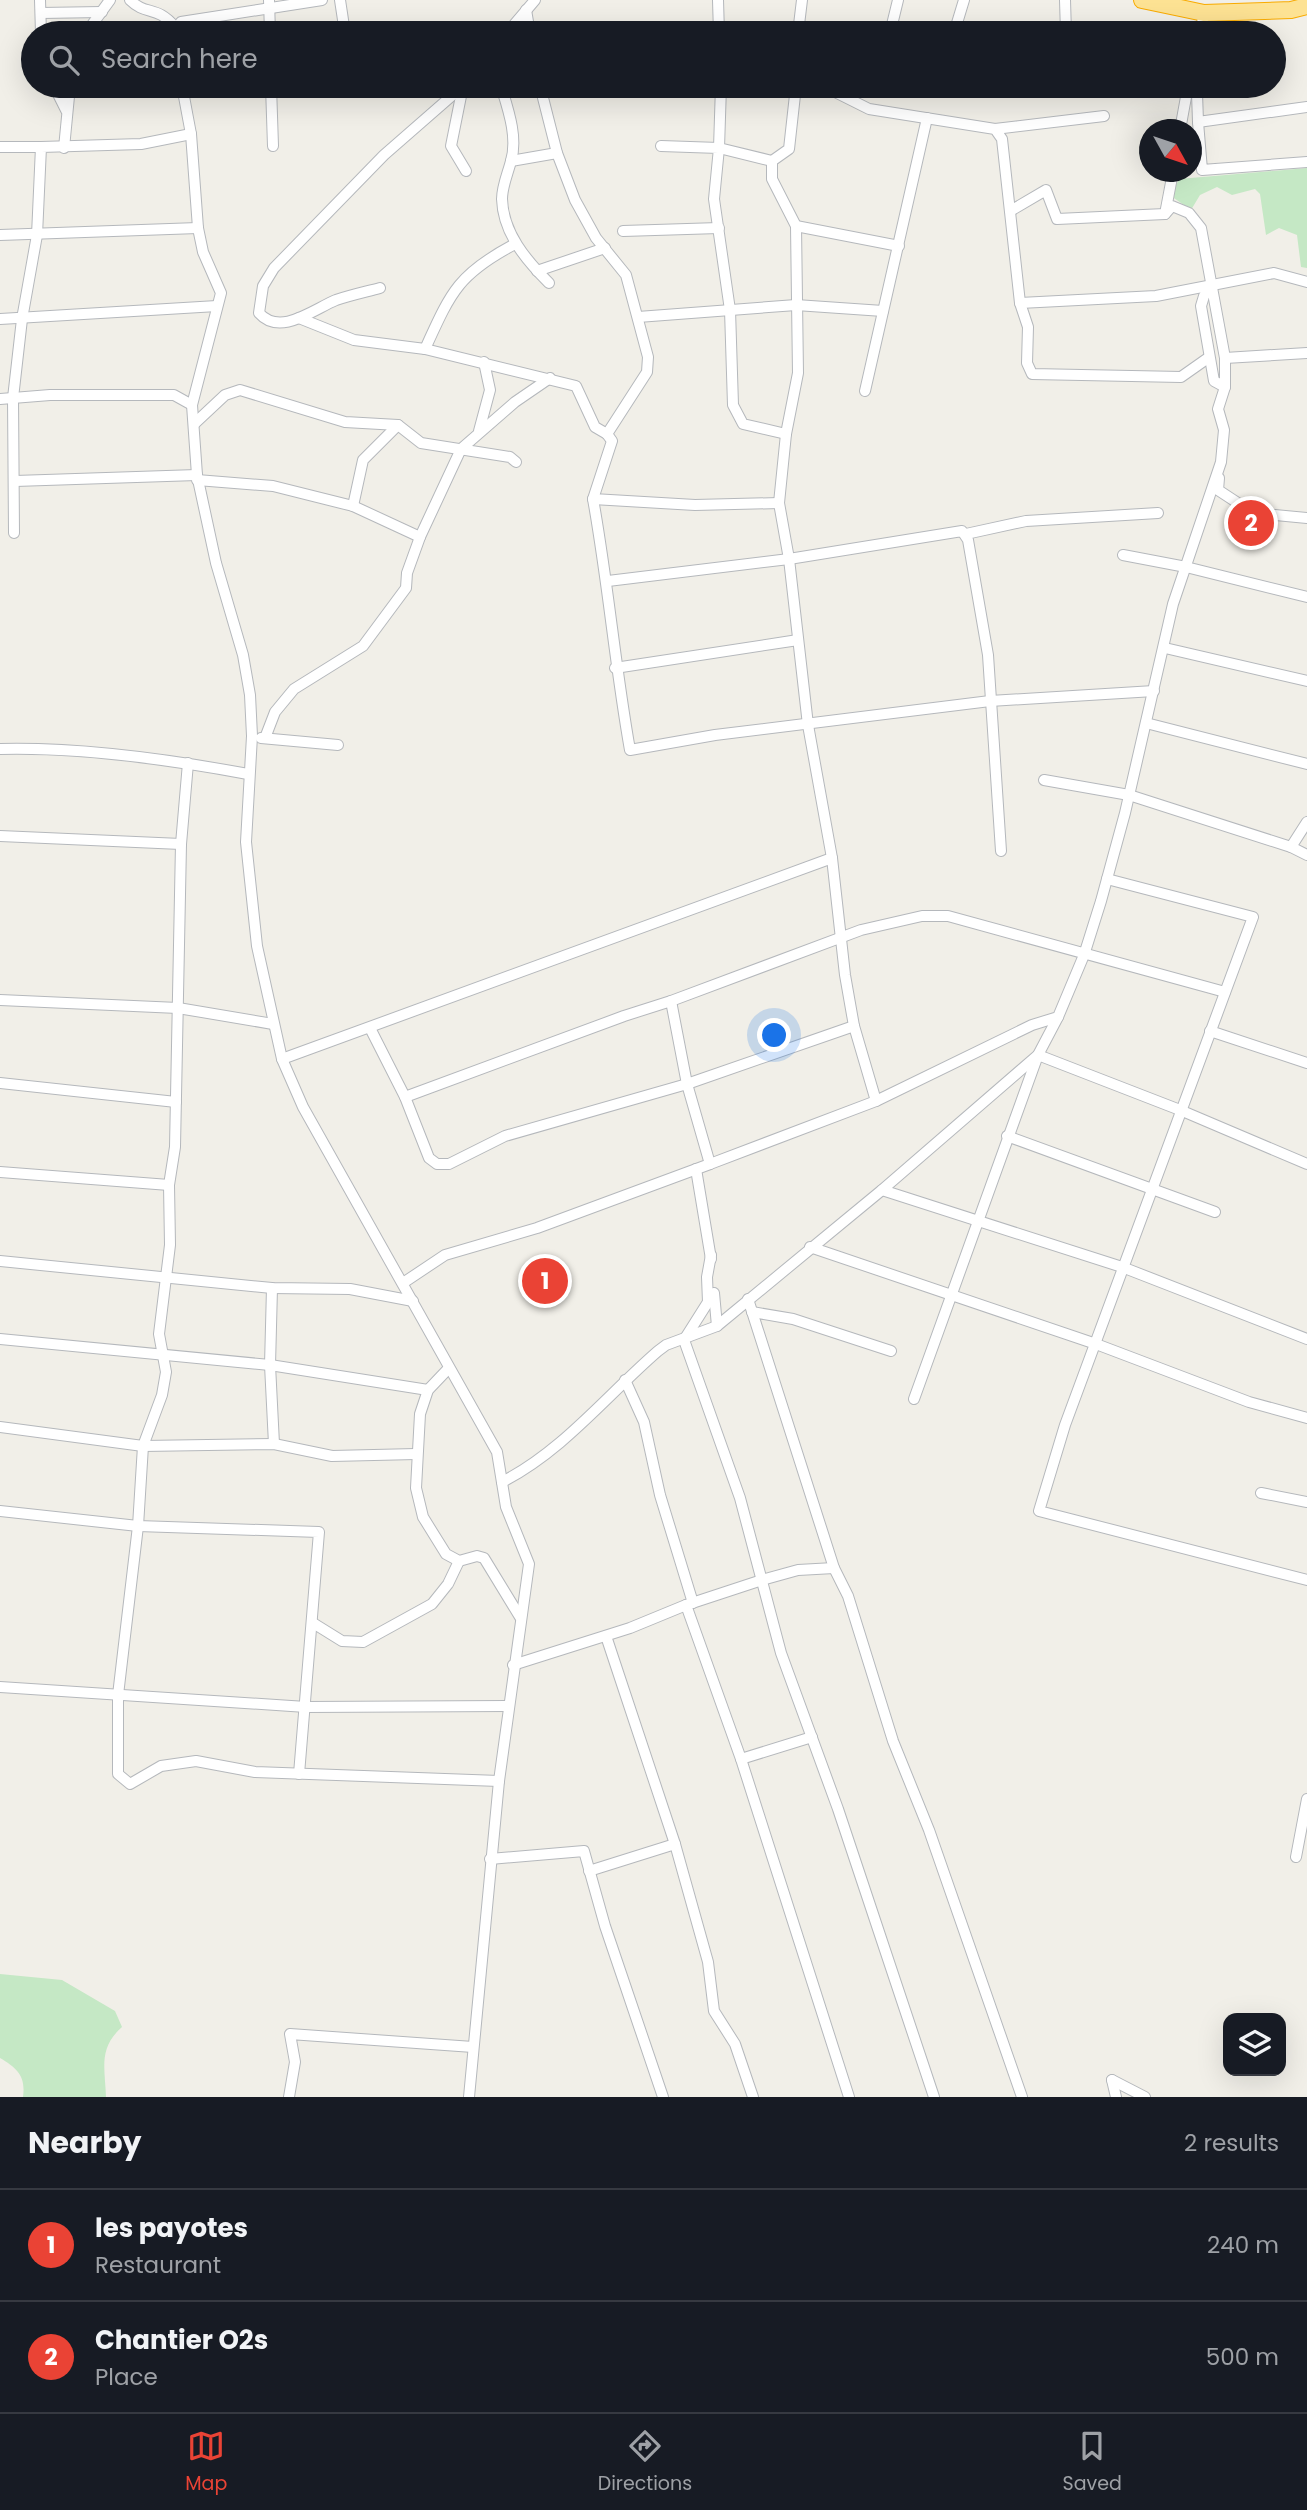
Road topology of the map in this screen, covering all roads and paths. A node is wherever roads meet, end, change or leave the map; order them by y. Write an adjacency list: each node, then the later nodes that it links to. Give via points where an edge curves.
1 (40, 0): 18 (street)
2 (110, 0): 17 (street)
3 (130, 0): 22 (street, via 136,7 161,11)
4 (322, 0): 13 (street)
5 (340, 0): 24 (street)
6 (535, 0): 16 (street)
7 (718, 0): 27 (street)
8 (802, 0): 28 (street)
9 (898, 0): 29 (street)
10 (964, 0): 30 (street)
11 (1065, 0): 31 (street)
12 (1142, 0): 19 (highway)
13 (269, 4): 23 (street)
14 (1230, 6): 15 (highway, via 1292,10); 19 (highway)
15 (1307, 6)
16 (526, 10): 25 (street); 26 (street)
17 (102, 12): 18 (street); 21 (street)
18 (41, 13): 20 (street)
19 (1204, 13): 32 (street)
20 (41, 21)
21 (95, 21)
22 (168, 21)
23 (186, 21)
24 (343, 21)
25 (517, 21)
26 (528, 21)
27 (719, 21)
28 (799, 21)
29 (893, 21)
30 (958, 21)
31 (1066, 21)
32 (1202, 21)
33 (60, 98): 47 (street)
34 (68, 98): 47 (street)
35 (184, 98): 54 (street)
36 (271, 98): 55 (street)
37 (449, 98): 90 (street, via 384,155 274,268 264,286 259,313 281,323)
38 (461, 98): 65 (street, via 451,146)
39 (503, 98): 62 (street, via 512,136)
40 (543, 98): 61 (street)
41 (721, 98): 60 (street)
42 (795, 98): 63 (street, via 789,149)
43 (847, 98): 49 (street, via 869,109)
44 (1186, 98): 50 (street)
45 (1197, 98): 51 (street)
46 (1307, 107): 52 (street)
47 (66, 110): 59 (street)
48 (1104, 116): 53 (street)
49 (927, 118): 53 (street); 77 (street)
50 (1182, 119)
51 (1198, 119)
52 (1202, 121)
53 (995, 129): 68 (street, via 1002,139)
54 (191, 134): 59 (street, via 167,141); 71 (street)
55 (273, 146)
56 (661, 146): 60 (street)
57 (41, 147): 58 (street); 59 (street); 75 (street)
58 (0, 148)
59 (64, 148)
60 (719, 148): 63 (street); 72 (street, via 714,199)
61 (557, 153): 62 (street); 78 (street, via 575,200)
62 (511, 161): 76 (street, via 502,198)
63 (772, 161): 70 (street, via 772,178)
64 (1307, 162): 66 (street)
65 (466, 170)
66 (1202, 170)
67 (1171, 182): 69 (street)
68 (1012, 209): 69 (street, via 1046,190 1057,219); 84 (street)
69 (1166, 214): 82 (street, via 1172,206 1198,220)
70 (796, 226): 77 (street); 85 (street)
71 (198, 228): 75 (street); 86 (street, via 220,284)
72 (719, 228): 73 (street); 87 (street)
73 (623, 231)
74 (0, 235): 75 (street)
75 (37, 235): 92 (street)
76 (515, 244): 79 (street); 93 (street, via 480,263 461,280)
77 (899, 246): 88 (street)
78 (605, 248): 79 (street); 89 (street, via 626,275)
79 (537, 271): 81 (street)
80 (1307, 282): 82 (street, via 1274,273)
81 (549, 283)
82 (1211, 285): 84 (street, via 1157,296); 95 (street, via 1201,300); 96 (street)
83 (380, 288): 90 (street)
84 (1020, 303): 95 (street, via 1028,327 1028,370 1038,376 1181,377)
85 (796, 305): 87 (street); 88 (street); 108 (street, via 797,373)
86 (217, 306): 92 (street); 103 (street)
87 (730, 310): 89 (street); 108 (street, via 737,418 743,424)
88 (883, 311): 100 (street)
89 (638, 317): 107 (street, via 647,372)
90 (299, 318): 93 (street, via 354,340)
91 (0, 319): 92 (street)
92 (22, 319): 102 (street)
93 (425, 349): 97 (street)
94 (1307, 353): 96 (street)
95 (1208, 358): 99 (street, via 1214,381)
96 (1225, 358): 99 (street)
97 (484, 362): 98 (street); 106 (street, via 490,390)
98 (550, 378): 106 (street); 107 (street, via 580,390 595,427)
99 (1225, 387): 111 (street, via 1218,409 1224,430)
100 (865, 391)
101 (0, 398): 102 (street)
102 (13, 398): 103 (street, via 174,395); 113 (street)
103 (192, 405): 104 (street)
104 (194, 424): 105 (street, via 226,395 240,390 345,422); 112 (street)
105 (398, 425): 109 (street, via 421,443); 116 (street, via 363,460)
106 (479, 431): 109 (street)
107 (607, 434): 114 (street, via 611,441)
108 (786, 435): 115 (street)
109 (461, 449): 110 (street); 121 (street)
110 (516, 462)
111 (1221, 462): 118 (street, via 1218,490 1243,508); 124 (street)
112 (197, 478): 113 (street); 116 (street, via 274,486); 135 (street, via 243,655)
113 (15, 481): 119 (street)
114 (593, 499): 115 (street, via 695,505); 125 (street)
115 (779, 503): 123 (street)
116 (353, 506): 121 (street)
117 (1158, 513): 120 (street, via 1026,521)
118 (1307, 518)
119 (14, 533)
120 (966, 534): 123 (street, via 957,530); 132 (street, via 984,621)
121 (420, 537): 136 (street, via 406,588 363,646 293,689 275,712)
122 (1123, 555): 124 (street)
123 (789, 559): 125 (street); 127 (street)
124 (1186, 567): 126 (street); 128 (street)
125 (608, 581): 129 (street)
126 (1307, 597)
127 (798, 640): 129 (street); 134 (street)
128 (1165, 648): 130 (street); 131 (street)
129 (615, 668): 134 (street, via 630,750)
130 (1307, 681)
131 (1154, 691): 132 (street); 133 (street)
132 (990, 701): 134 (street); 148 (street)
133 (1146, 723): 140 (street); 143 (street)
134 (808, 725): 150 (street)
135 (252, 736): 136 (street); 141 (street)
136 (265, 738): 137 (street)
137 (338, 745)
138 (0, 749): 139 (street)
139 (188, 763): 141 (street); 146 (street)
140 (1307, 764)
141 (248, 774): 159 (street, via 248,888)
142 (1044, 780): 143 (street)
143 (1129, 795): 147 (street); 151 (street)
144 (1307, 822): 147 (street)
145 (0, 836): 146 (street)
146 (181, 844): 157 (street)
147 (1291, 846): 149 (street)
148 (1001, 850)
149 (1307, 855)
150 (832, 858): 152 (street); 161 (street)
151 (1107, 879): 153 (street); 154 (street, via 1253,917)
152 (840, 938): 153 (street, via 922,916 948,916); 156 (street); 160 (street)
153 (1084, 955): 154 (street); 158 (street)
154 (1225, 992): 162 (street)
155 (0, 999): 157 (street)
156 (671, 1001): 167 (street); 168 (street)
157 (178, 1008): 159 (street); 170 (street)
158 (1058, 1017): 163 (street); 169 (street, via 1032,1025)
159 (273, 1024): 164 (street)
160 (854, 1026): 167 (street); 169 (street)
161 (370, 1028): 164 (street); 168 (street)
162 (1210, 1031): 165 (street); 171 (street)
163 (1038, 1055): 171 (street); 172 (street); 179 (street)
164 (282, 1059): 187 (street, via 303,1107)
165 (1307, 1063)
166 (0, 1083): 170 (street)
167 (687, 1084): 168 (street, via 505,1136 449,1164 429,1158); 173 (street)
168 (405, 1097)
169 (876, 1101): 173 (street)
170 (176, 1102): 177 (street, via 176,1147)
171 (1180, 1110): 174 (street); 178 (street)
172 (1007, 1136): 178 (street); 181 (street)
173 (710, 1164): 175 (street)
174 (1307, 1164)
175 (696, 1169): 183 (street); 187 (street, via 537,1228 445,1255)
176 (0, 1172): 177 (street)
177 (169, 1185): 186 (street, via 170,1245)
178 (1153, 1189): 180 (street); 185 (street)
179 (882, 1190): 181 (street); 182 (street)
180 (1215, 1212)
181 (978, 1220): 185 (street); 189 (street)
182 (810, 1248): 189 (street); 190 (street)
183 (711, 1255): 193 (street); 196 (street, via 708,1302)
184 (0, 1261): 186 (street)
185 (1122, 1267): 195 (street); 197 (street)
186 (165, 1278): 188 (street); 199 (street, via 159,1335)
187 (403, 1283): 191 (street)
188 (272, 1288): 191 (street, via 350,1289); 200 (street)
189 (952, 1295): 197 (street); 204 (street)
190 (748, 1299): 192 (street); 193 (street)
191 (413, 1301): 201 (street)
192 (752, 1312): 198 (street, via 793,1319); 216 (street)
193 (717, 1326): 196 (street)
194 (0, 1339): 199 (street)
195 (1307, 1339)
196 (684, 1340): 202 (street, via 666,1345); 217 (street, via 740,1498)
197 (1096, 1344): 205 (street, via 1249,1402); 218 (street, via 1039,1511)
198 (891, 1350)
199 (165, 1355): 200 (street); 208 (street, via 162,1395)
200 (270, 1365): 203 (street); 207 (street)
201 (448, 1368): 203 (street); 210 (street, via 497,1452)
202 (625, 1380): 210 (street, via 560,1443); 219 (street, via 644,1422)
203 (428, 1390): 209 (street, via 420,1413)
204 (914, 1399)
205 (1307, 1418)
206 (0, 1427): 208 (street)
207 (274, 1444): 208 (street); 209 (street, via 332,1456)
208 (143, 1446): 214 (street)
209 (416, 1454): 215 (street, via 415,1488 423,1517 446,1554)
210 (502, 1482): 220 (street, via 506,1507 529,1564)
211 (1261, 1493): 212 (street)
212 (1307, 1502)
213 (0, 1511): 214 (street)
214 (138, 1527): 221 (street, via 319,1532); 225 (street)
215 (459, 1561): 220 (street, via 484,1558); 221 (street, via 432,1604 363,1642 342,1641)
216 (834, 1568): 217 (street, via 799,1570); 244 (street, via 848,1596 893,1741 929,1830)
217 (762, 1580): 219 (street); 228 (street, via 781,1653)
218 (1307, 1580)
219 (690, 1604): 222 (street); 229 (street)
220 (520, 1617): 223 (street)
221 (313, 1623): 227 (street)
222 (606, 1636): 223 (street); 233 (street)
223 (513, 1665): 226 (street)
224 (0, 1687): 225 (street)
225 (118, 1695): 227 (street); 230 (street, via 118,1774 126,1783 135,1783 161,1766 196,1761 255,1772)
226 (508, 1706): 227 (street); 231 (street)
227 (306, 1707): 230 (street)
228 (812, 1737): 229 (street); 243 (street)
229 (741, 1759): 242 (street)
230 (299, 1773): 231 (street)
231 (499, 1781): 235 (street)
232 (1307, 1798): 234 (street)
233 (675, 1844): 236 (street); 241 (street, via 708,1962 714,2011 735,2044)
234 (1296, 1857)
235 (490, 1859): 236 (street, via 584,1851); 237 (street)
236 (590, 1871): 240 (street)
237 (473, 2047): 238 (street, via 290,2034 295,2062); 239 (street)
238 (289, 2097)
239 (469, 2097)
240 (663, 2097)
241 (753, 2097)
242 (849, 2097)
243 (934, 2097)
244 (1021, 2097)
245 (1116, 2097): 246 (street, via 1112,2080)
246 (1145, 2097)

